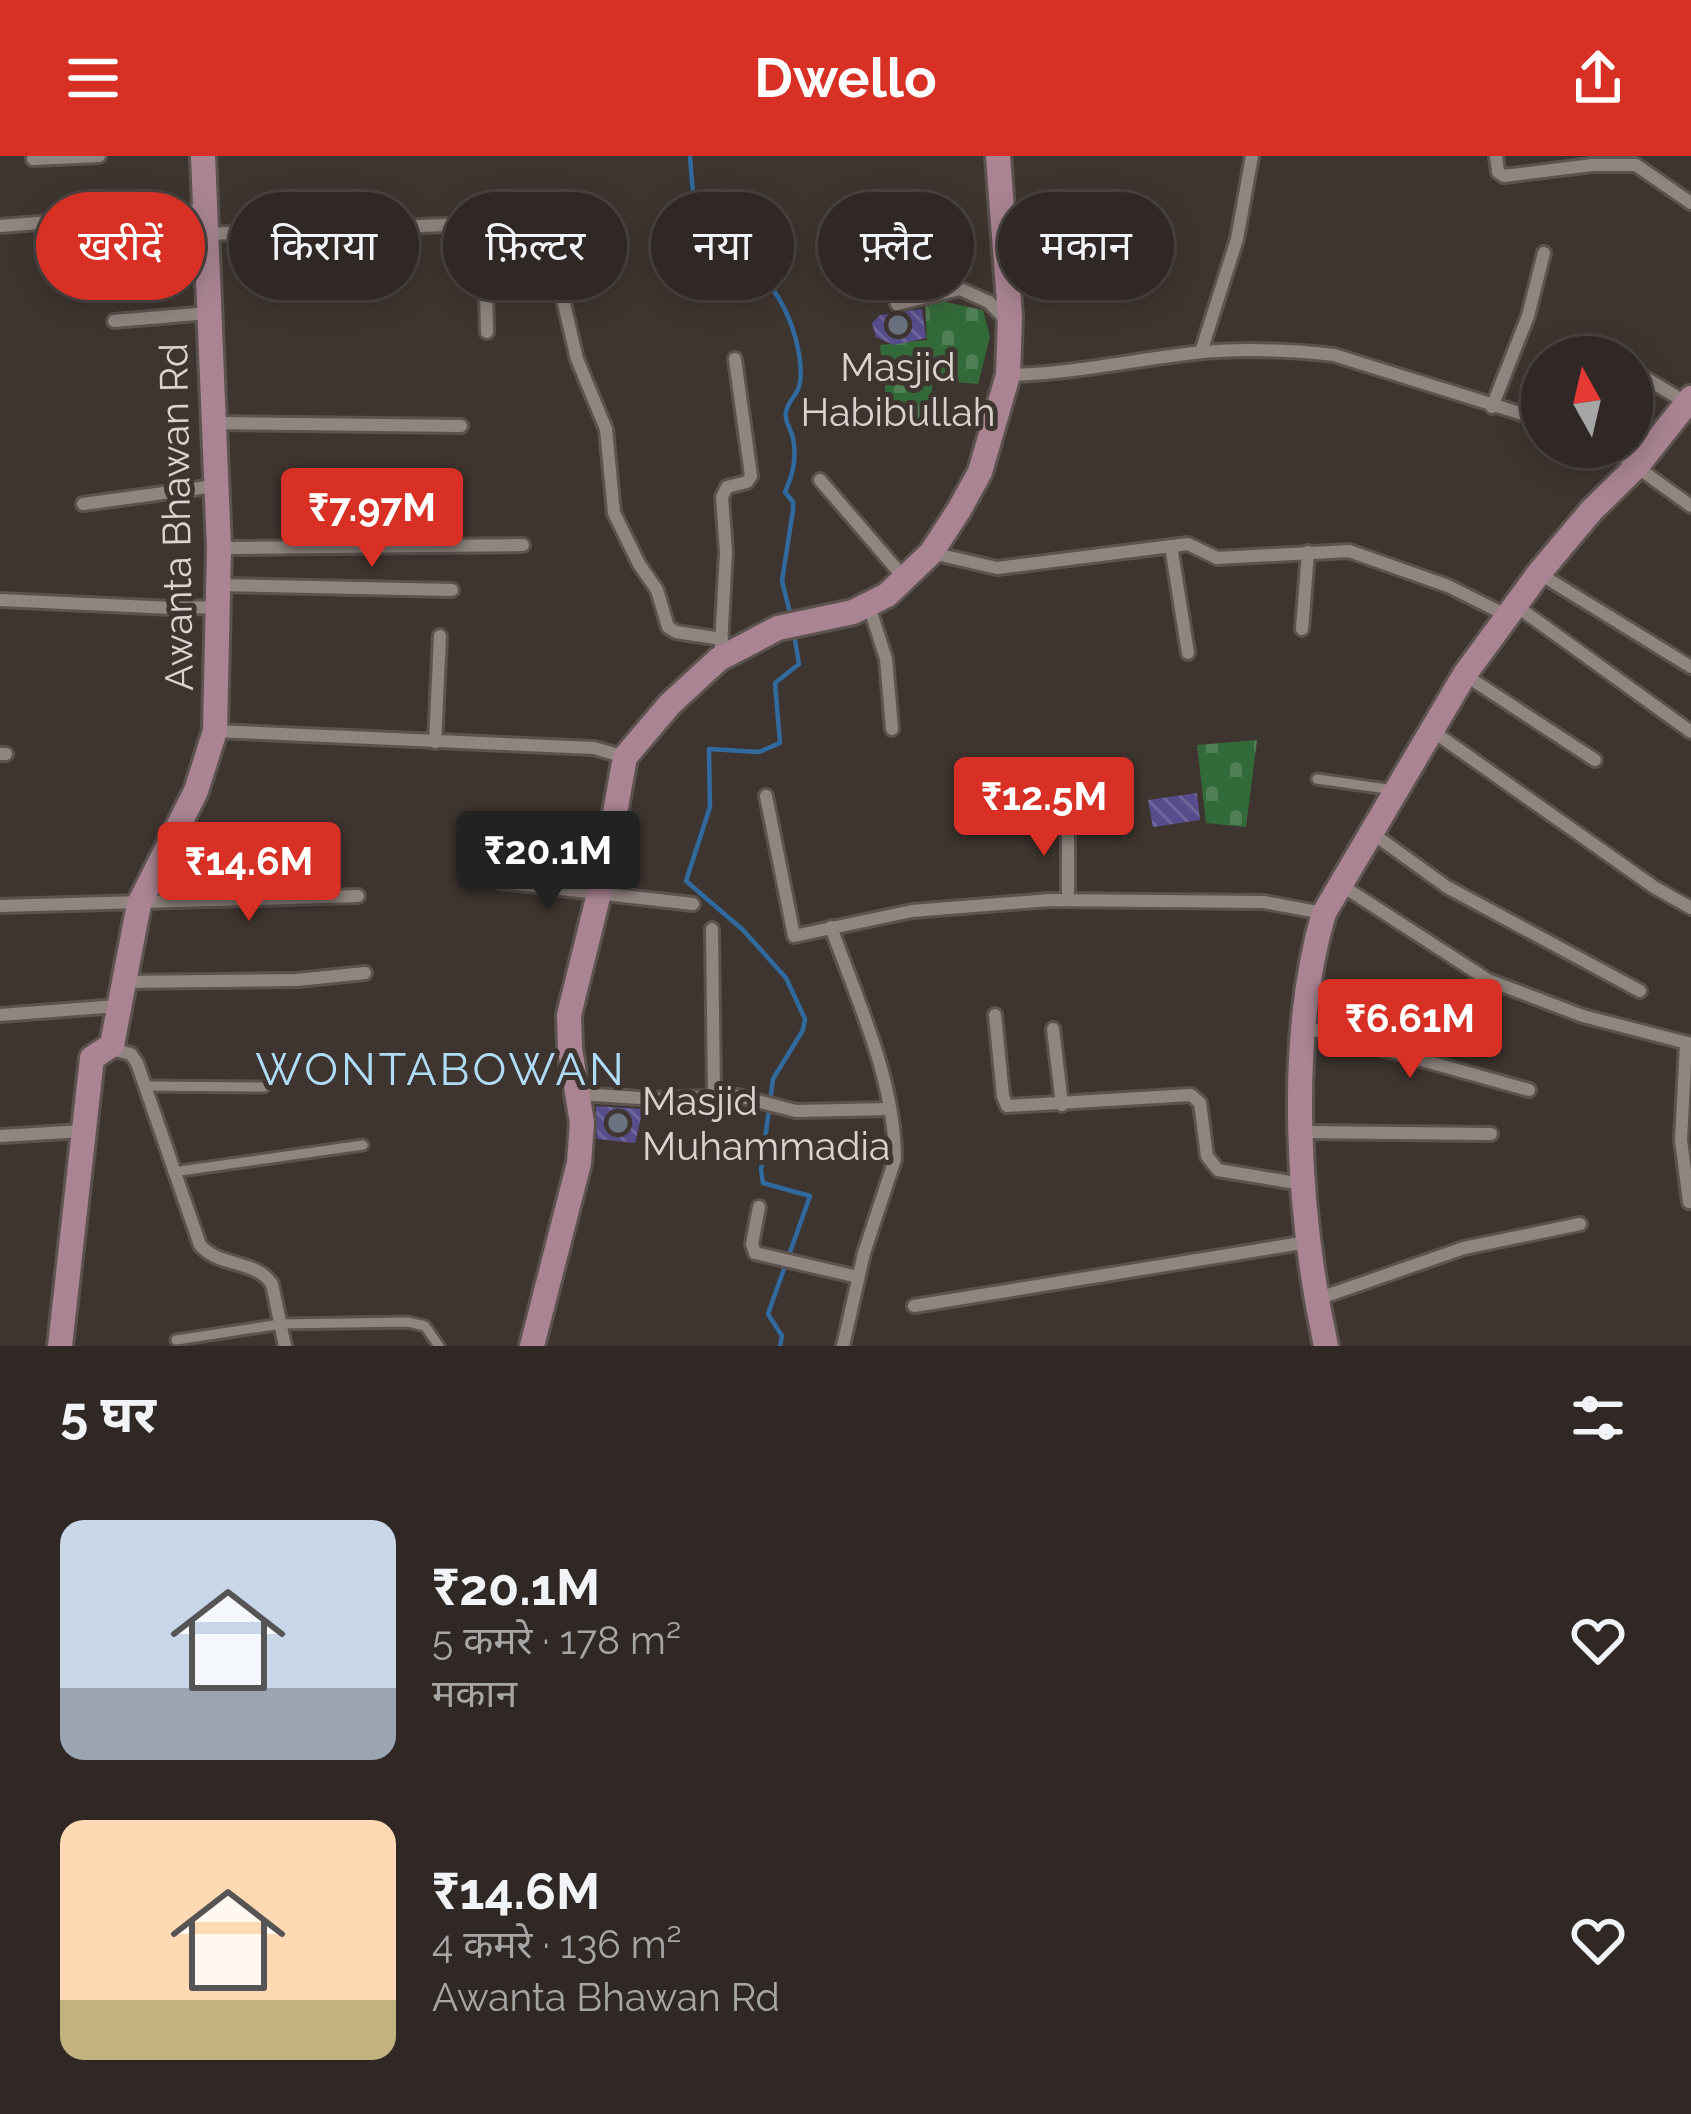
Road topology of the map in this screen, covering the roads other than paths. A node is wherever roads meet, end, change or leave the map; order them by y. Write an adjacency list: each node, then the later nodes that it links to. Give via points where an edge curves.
1 (98, 156): 6 (street)
2 (203, 156): 7 (street, Awanta Bhawan Rd)
3 (998, 156): 17 (street)
4 (1252, 156): 19 (street, via 1237,239)
5 (1496, 156): 8 (street, via 1504,176 1636,165)
6 (32, 159)
7 (204, 192)
8 (1691, 203)
9 (205, 222): 15 (street, Awanta Bhawan Rd); 18 (street, via 473,224 485,243)
10 (36, 225): 11 (street)
11 (0, 226)
12 (1544, 253): 24 (street)
13 (974, 296): 17 (street)
14 (564, 304): 49 (street, via 606,429 618,525 657,590 668,627)
15 (208, 313): 16 (street); 26 (street, Awanta Bhawan Rd)
16 (114, 320)
17 (1009, 323): 21 (street)
18 (488, 332)
19 (1201, 352): 21 (street); 24 (street, via 1334,355)
20 (735, 358): 49 (street, via 751,476 722,496)
21 (1008, 375): 39 (street, via 980,472)
22 (1653, 381): 23 (street)
23 (1689, 400): 28 (street)
24 (1492, 407): 25 (street)
25 (1521, 415)
26 (212, 423): 27 (street); 32 (street, Awanta Bhawan Rd)
27 (461, 426)
28 (1653, 446)
29 (1635, 468): 40 (street)
30 (1640, 468): 34 (street)
31 (820, 480): 41 (street)
32 (215, 486): 33 (street); 37 (street, Awanta Bhawan Rd)
33 (83, 505)
34 (1691, 506)
35 (523, 544): 37 (street)
36 (1171, 546): 38 (street, via 1197,546 1217,558); 39 (street, via 998,568); 50 (street)
37 (219, 548): 43 (street, Awanta Bhawan Rd)
38 (1308, 552): 46 (street, via 1380,559); 47 (street)
39 (931, 553): 41 (street)
40 (1539, 573): 46 (street); 51 (street)
41 (905, 580): 45 (street)
42 (452, 590): 43 (street)
43 (219, 596): 44 (street, via 173,608); 54 (street, Awanta Bhawan Rd)
44 (0, 600)
45 (869, 606): 49 (street); 53 (street, via 886,658)
46 (1511, 611): 52 (street); 56 (street)
47 (1302, 629)
48 (440, 636): 57 (street)
49 (720, 649): 58 (street)
50 (1188, 653)
51 (1691, 667)
52 (1465, 674): 55 (street); 59 (street)
53 (892, 728)
54 (215, 731): 57 (street); 70 (street, Awanta Bhawan Rd, via 196,791)
55 (1434, 732): 61 (street); 73 (street)
56 (1691, 732)
57 (436, 742): 58 (street, via 594,748)
58 (625, 757): 67 (street)
59 (1595, 760)
60 (1316, 779): 61 (lane)
61 (1398, 790): 64 (street)
62 (766, 796): 75 (street, via 791,932)
63 (1068, 819): 69 (street)
64 (1371, 832): 66 (street); 78 (street, via 1447,887)
65 (500, 882): 67 (street)
66 (1339, 884): 74 (street); 84 (street, via 1488,980)
67 (597, 894): 71 (street); 89 (street, via 569,1015)
68 (358, 896): 70 (street)
69 (1068, 900): 74 (street, via 1264,902); 75 (street, via 912,911)
70 (139, 904): 72 (street); 79 (street, Awanta Bhawan Rd)
71 (693, 904)
72 (0, 906)
73 (1691, 908)
74 (1324, 913): 82 (street)
75 (831, 927): 92 (street)
76 (712, 929): 90 (street)
77 (365, 973): 79 (street)
78 (1640, 991)
79 (120, 994): 80 (street); 85 (street, Awanta Bhawan Rd)
80 (0, 1015)
81 (995, 1015): 91 (street, via 1007,1106)
82 (1304, 1027): 88 (street); 94 (street)
83 (1053, 1029): 91 (street)
84 (1689, 1044): 100 (street, via 1682,1140)
85 (111, 1048): 86 (street, via 131,1054); 93 (street, Awanta Bhawan Rd, via 92,1058)
86 (144, 1086): 87 (lane); 98 (street)
87 (264, 1087)
88 (1529, 1090)
89 (580, 1094): 90 (street); 112 (street, via 579,1163)
90 (715, 1096): 92 (street)
91 (1062, 1105): 99 (street, via 1191,1095 1201,1103 1207,1156 1217,1170)
92 (890, 1109): 104 (street, via 895,1159)
93 (86, 1131): 96 (street); 109 (street, Awanta Bhawan Rd)
94 (1302, 1132): 95 (street); 99 (street)
95 (1491, 1134)
96 (0, 1136)
97 (363, 1145): 98 (lane)
98 (173, 1172): 107 (street, via 200,1245 211,1257 267,1275)
99 (1302, 1184): 103 (street)
100 (1689, 1202)
101 (759, 1208): 104 (street, via 754,1253)
102 (1580, 1224): 105 (street, via 1464,1248)
103 (1308, 1242): 105 (street); 106 (street)
104 (859, 1277): 113 (street)
105 (1316, 1299): 114 (street)
106 (914, 1306)
107 (280, 1324): 108 (lane); 110 (street); 111 (lane, via 408,1322 425,1326)
108 (176, 1340)
109 (60, 1346)
110 (285, 1346)
111 (440, 1346)
112 (532, 1346)
113 (843, 1346)
114 (1326, 1346)

